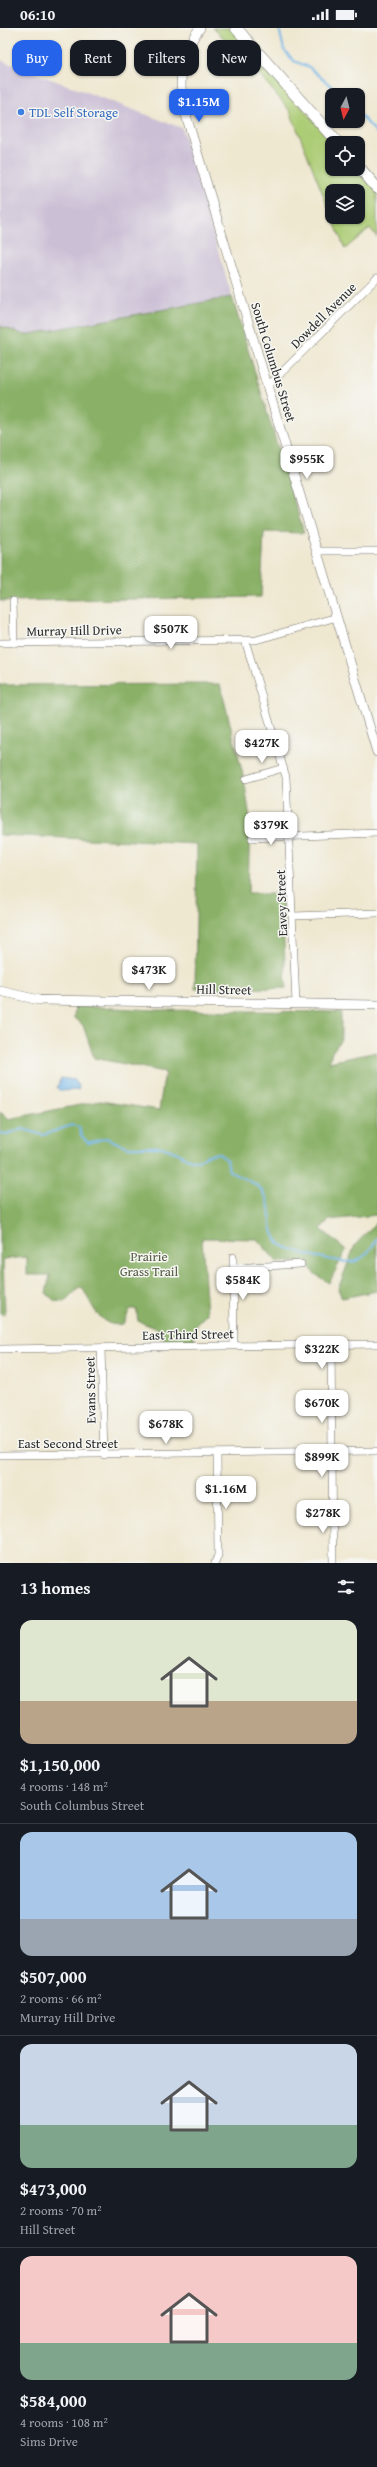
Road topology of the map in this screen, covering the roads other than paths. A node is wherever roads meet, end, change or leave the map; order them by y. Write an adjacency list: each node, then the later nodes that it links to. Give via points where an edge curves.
1 (200, 28): 7 (street, South Columbus Street, via 183,60 181,94)
2 (236, 28): 3 (main road)
3 (332, 136)
4 (365, 174): 5 (main road)
5 (377, 188)
6 (377, 278): 7 (street, Dowdell Avenue)
7 (268, 386): 8 (street, South Columbus Street)
8 (317, 551): 9 (street); 11 (street, South Columbus Street)
9 (377, 551)
10 (13, 601): 14 (street)
11 (337, 617): 12 (street, Murray Hill Drive, via 275,636); 15 (street, South Columbus Street)
12 (245, 640): 14 (street, Murray Hill Drive); 16 (street, Eavey Street)
13 (0, 643): 14 (street, Murray Hill Drive)
14 (14, 643)
15 (377, 752)
16 (283, 768): 17 (street); 19 (street, Eavey Street, via 287,790)
17 (246, 779)
18 (377, 833): 19 (street)
19 (288, 835): 20 (street); 22 (street, Eavey Street)
20 (252, 838)
21 (377, 913): 22 (street)
22 (294, 916): 24 (street, Eavey Street)
23 (0, 991): 24 (street, Hill Street, via 39,1000)
24 (296, 1003): 25 (street, Hill Street)
25 (377, 1005)
26 (233, 1256): 28 (street)
27 (301, 1264): 28 (street)
28 (233, 1268): 31 (street)
29 (331, 1344): 30 (street, East Third Street); 31 (street, East Third Street); 34 (street)
30 (377, 1344)
31 (234, 1345): 32 (street, East Third Street)
32 (101, 1348): 33 (street, East Third Street); 38 (street, Evans Street)
33 (0, 1349)
34 (331, 1452): 35 (street, East Second Street); 36 (street, East Second Street); 40 (street)
35 (377, 1452)
36 (217, 1453): 38 (street, East Second Street); 39 (street, via 218,1555)
37 (0, 1455): 38 (street, East Second Street)
38 (104, 1455)
39 (215, 1563)
40 (333, 1563)

